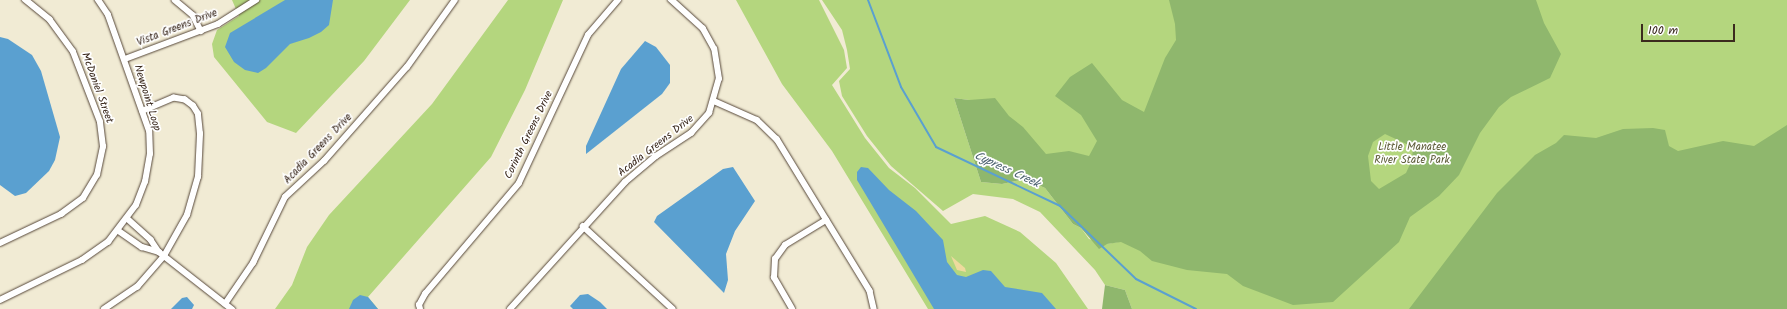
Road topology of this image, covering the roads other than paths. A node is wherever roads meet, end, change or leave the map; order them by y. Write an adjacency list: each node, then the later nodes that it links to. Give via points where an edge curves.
1 (25, 0): 16 (street, McDaniel Street, via 50,20 73,52 100,122 103,152 94,183 76,204 61,214)
2 (98, 0): 9 (street, Newpoint Loop, via 108,15)
3 (175, 0): 8 (street, via 193,15)
4 (256, 0): 8 (street, Vista Greens Drive, via 232,17)
5 (455, 0): 20 (street, Acadia Greens Drive, via 407,67 324,161 285,197 253,262)
6 (618, 0): 23 (street, Corinth Greens Drive, via 588,36 519,183 424,294)
7 (671, 0): 10 (street, Acadia Greens Drive, via 696,21 712,43 719,74)
8 (201, 31): 9 (street, Vista Greens Drive)
9 (125, 59): 11 (street, Newpoint Loop)
10 (714, 101): 13 (street, via 746,114 767,128 777,139); 14 (street, Acadia Greens Drive, via 697,128 642,166)
11 (143, 111): 12 (street, Newpoint Loop, via 149,131 150,154 145,182); 18 (street, via 168,100 180,98 193,106 199,119 201,154 195,191 187,215)
12 (128, 219): 15 (street, Newpoint Loop); 17 (street, via 151,240)
13 (826, 220): 26 (street, via 785,245 775,259 774,278); 27 (street, via 872,295)
14 (583, 226): 24 (street, Acadia Greens Drive); 25 (street)
15 (119, 230): 17 (street, via 142,247); 19 (street, Newpoint Loop, via 108,242 82,260)
16 (0, 243)
17 (159, 252): 18 (street)
18 (164, 256): 20 (street); 21 (street, via 137,287)
19 (0, 300)
20 (225, 304): 22 (street)
21 (104, 309)
22 (232, 309)
23 (420, 309)
24 (510, 309)
25 (673, 309)
26 (792, 309)
27 (874, 309)

